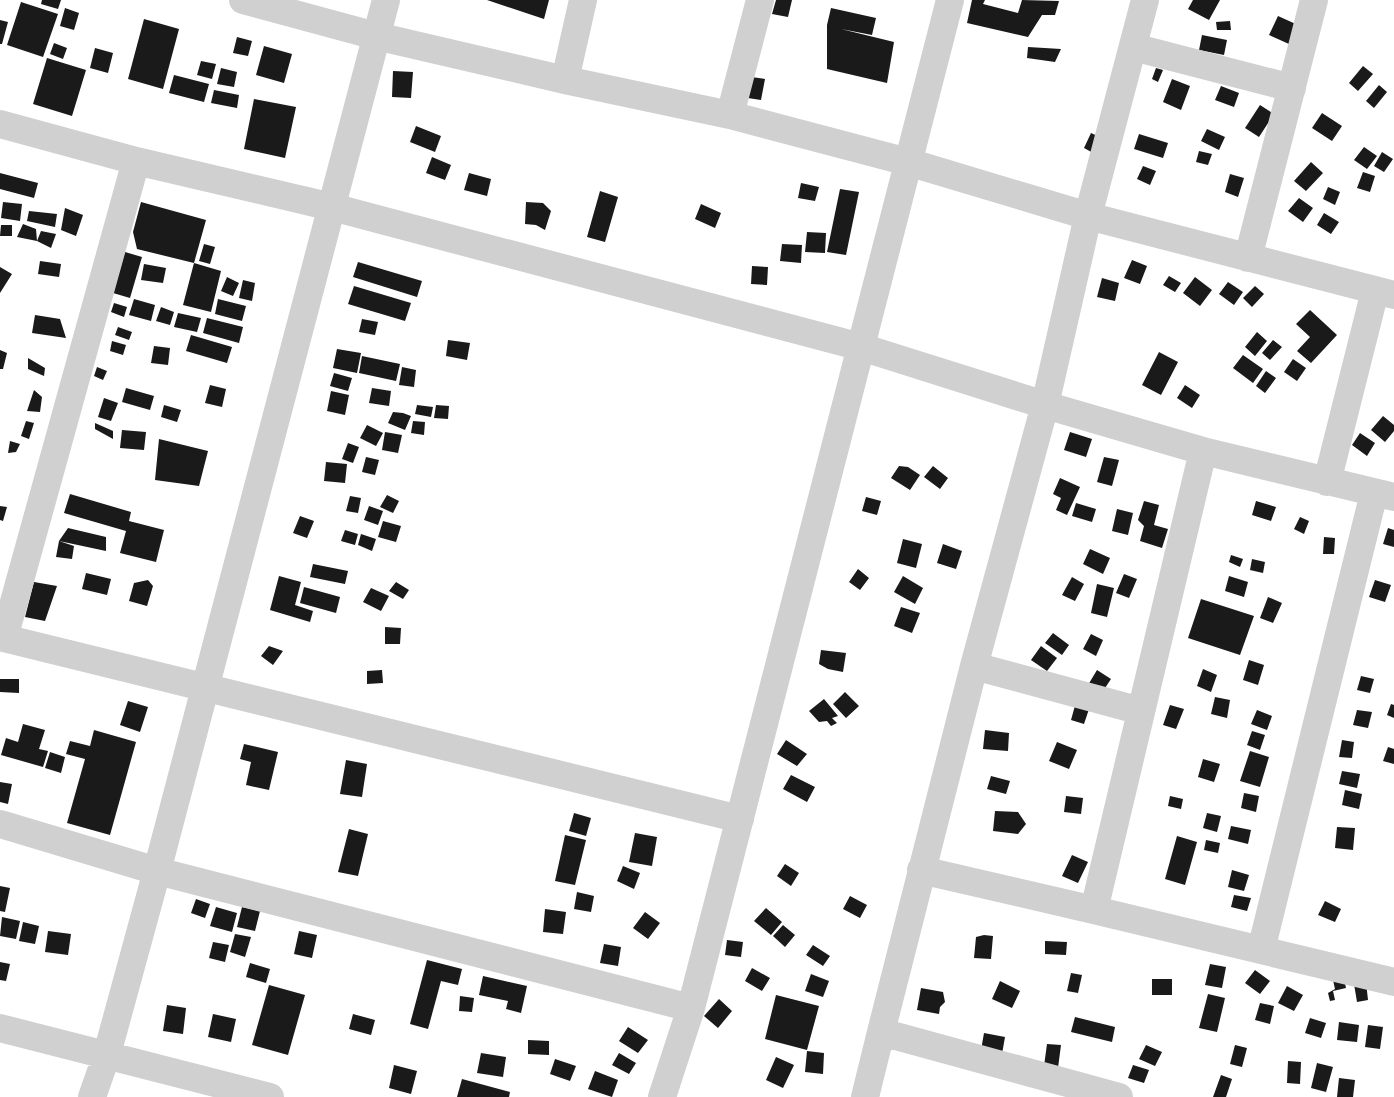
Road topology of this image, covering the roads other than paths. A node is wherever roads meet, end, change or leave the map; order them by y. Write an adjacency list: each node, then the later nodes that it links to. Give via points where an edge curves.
1 (243, 0): 8 (street)
2 (386, 0): 8 (street)
3 (583, 0): 10 (street)
4 (760, 0): 12 (street)
5 (950, 0): 15 (street)
6 (1145, 0): 9 (street)
7 (1314, 0): 11 (street)
8 (376, 36): 10 (street); 16 (street)
9 (1133, 47): 11 (street); 17 (street)
10 (564, 80): 12 (street)
11 (1292, 88): 18 (street)
12 (730, 115): 15 (street)
13 (0, 124): 14 (street)
14 (136, 161): 16 (street); 25 (street)
15 (908, 162): 17 (street); 20 (street)
16 (332, 207): 20 (street); 27 (street)
17 (1088, 216): 18 (street); 21 (street)
18 (1248, 258): 19 (street)
19 (1384, 293): 23 (street)
20 (861, 347): 21 (street); 29 (street)
21 (1045, 405): 22 (street); 26 (street)
22 (1203, 451): 23 (street); 28 (street)
23 (1327, 482): 24 (street)
24 (1384, 495): 34 (street)
25 (2, 638): 27 (street)
26 (974, 666): 28 (street); 31 (street)
27 (206, 688): 29 (street); 32 (street)
28 (1141, 711): 33 (street)
29 (740, 819): 36 (street)
30 (0, 824): 32 (street)
31 (921, 870): 33 (street); 38 (street)
32 (157, 871): 36 (street); 39 (street)
33 (1094, 910): 34 (street)
34 (1261, 950): 35 (street)
35 (1394, 982)
36 (691, 1008): 42 (street)
37 (0, 1028): 39 (street)
38 (881, 1032): 43 (street); 44 (street)
39 (106, 1054): 40 (street); 41 (street)
40 (92, 1097)
41 (270, 1097)
42 (662, 1097)
43 (865, 1097)
44 (1119, 1097)

